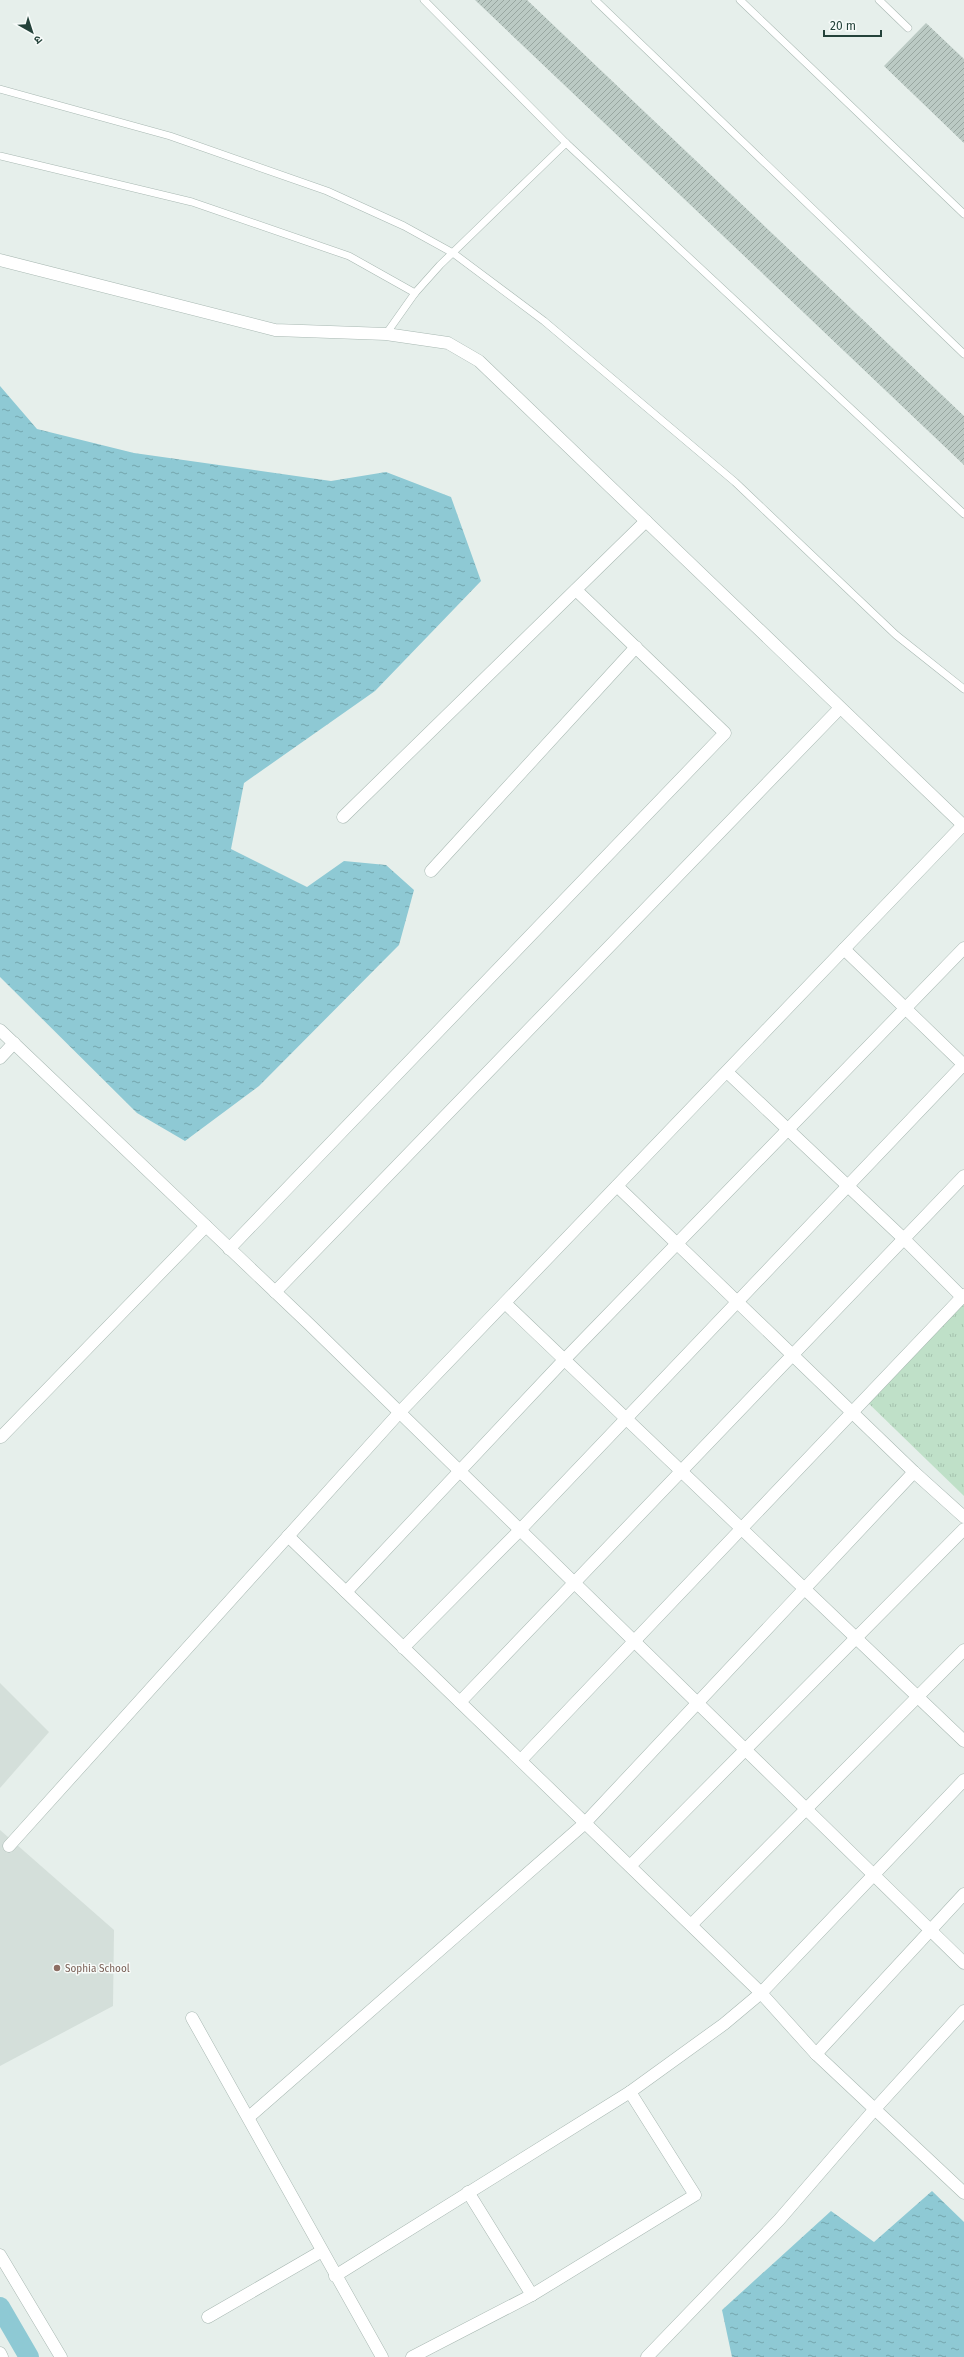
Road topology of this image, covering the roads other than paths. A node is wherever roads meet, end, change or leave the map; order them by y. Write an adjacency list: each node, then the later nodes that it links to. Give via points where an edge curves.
1 (424, 0): 7 (lane)
2 (595, 0): 14 (lane)
3 (740, 0): 9 (lane)
4 (879, 0): 5 (lane)
5 (908, 28)
6 (0, 89): 10 (lane, via 170,136 326,191 404,226)
7 (566, 143): 10 (lane); 15 (lane)
8 (0, 156): 12 (lane, via 192,202 349,256)
9 (964, 214)
10 (453, 253): 12 (lane); 19 (lane, via 544,321 729,477 896,635)
11 (0, 260): 13 (street, via 275,330)
12 (415, 293): 13 (lane)
13 (386, 334): 16 (street, via 448,343 479,361)
14 (964, 354)
15 (964, 514)
16 (646, 521): 17 (street); 20 (street)
17 (576, 590): 18 (street); 21 (street)
18 (636, 647): 23 (street); 39 (street, via 725,733)
19 (964, 690)
20 (840, 708): 22 (street); 40 (street)
21 (343, 817)
22 (963, 826): 25 (street)
23 (431, 871)
24 (964, 948): 26 (street)
25 (844, 949): 26 (street); 31 (street)
26 (906, 1009): 30 (street); 32 (street)
27 (0, 1030): 28 (street)
28 (14, 1044): 29 (street); 36 (street)
29 (0, 1058)
30 (964, 1065): 35 (street)
31 (727, 1072): 32 (street); 34 (street)
32 (788, 1130): 35 (street); 38 (street)
33 (964, 1176): 37 (street)
34 (617, 1186): 38 (street); 43 (street)
35 (848, 1186): 37 (street); 42 (street)
36 (206, 1226): 39 (street); 49 (street)
37 (904, 1239): 41 (street); 44 (street)
38 (677, 1244): 42 (street); 45 (street)
39 (229, 1249): 40 (street)
40 (274, 1292): 47 (street)
41 (963, 1296): 46 (street)
42 (738, 1302): 44 (street); 48 (street)
43 (505, 1303): 45 (street); 47 (street)
44 (792, 1355): 46 (street); 51 (street)
45 (564, 1360): 48 (street); 50 (street)
46 (852, 1412): 52 (street); 54 (street)
47 (399, 1413): 50 (street); 57 (street)
48 (626, 1419): 51 (street); 56 (street)
49 (1, 1437)
50 (458, 1471): 56 (street); 60 (street)
51 (681, 1471): 54 (street); 58 (street)
52 (914, 1472): 53 (street); 59 (street)
53 (964, 1517)
54 (741, 1529): 59 (street); 62 (street)
55 (964, 1529): 61 (street)
56 (519, 1531): 58 (street); 63 (street)
57 (288, 1536): 60 (street); 74 (street)
58 (574, 1583): 62 (street); 66 (street)
59 (804, 1589): 61 (street); 67 (street)
60 (346, 1592): 63 (street)
61 (856, 1638): 65 (street); 69 (street)
62 (633, 1642): 67 (street); 70 (street)
63 (403, 1648): 66 (street)
64 (964, 1650): 65 (street)
65 (917, 1696): 68 (street); 72 (street)
66 (460, 1702): 70 (street)
67 (697, 1703): 69 (street); 73 (street)
68 (964, 1741)
69 (745, 1751): 72 (street); 75 (street)
70 (521, 1760): 73 (street)
71 (964, 1780): 76 (street)
72 (805, 1809): 76 (street); 78 (street)
73 (584, 1824): 75 (street); 87 (street)
74 (9, 1846)
75 (630, 1866): 78 (street)
76 (873, 1875): 79 (street); 81 (street)
77 (964, 1894): 79 (street)
78 (691, 1925): 81 (street)
79 (930, 1930): 80 (street); 84 (street)
80 (964, 1963)
81 (761, 1993): 84 (street); 85 (street, via 724,2024)
82 (964, 2011): 86 (street)
83 (192, 2018): 87 (street)
84 (816, 2054): 86 (street)
85 (630, 2092): 88 (street); 93 (street, via 695,2195)
86 (874, 2110): 89 (street); 100 (street, via 780,2220)
87 (249, 2117): 90 (street)
88 (468, 2192): 92 (street); 93 (street)
89 (964, 2193)
90 (322, 2251): 92 (street); 94 (street)
91 (0, 2254): 97 (street)
92 (335, 2276): 98 (street)
93 (532, 2295): 99 (street)
94 (208, 2317)
95 (0, 2353): 96 (street)
96 (2, 2357)
97 (61, 2357)
98 (382, 2357)
99 (412, 2357)
100 (647, 2357)

